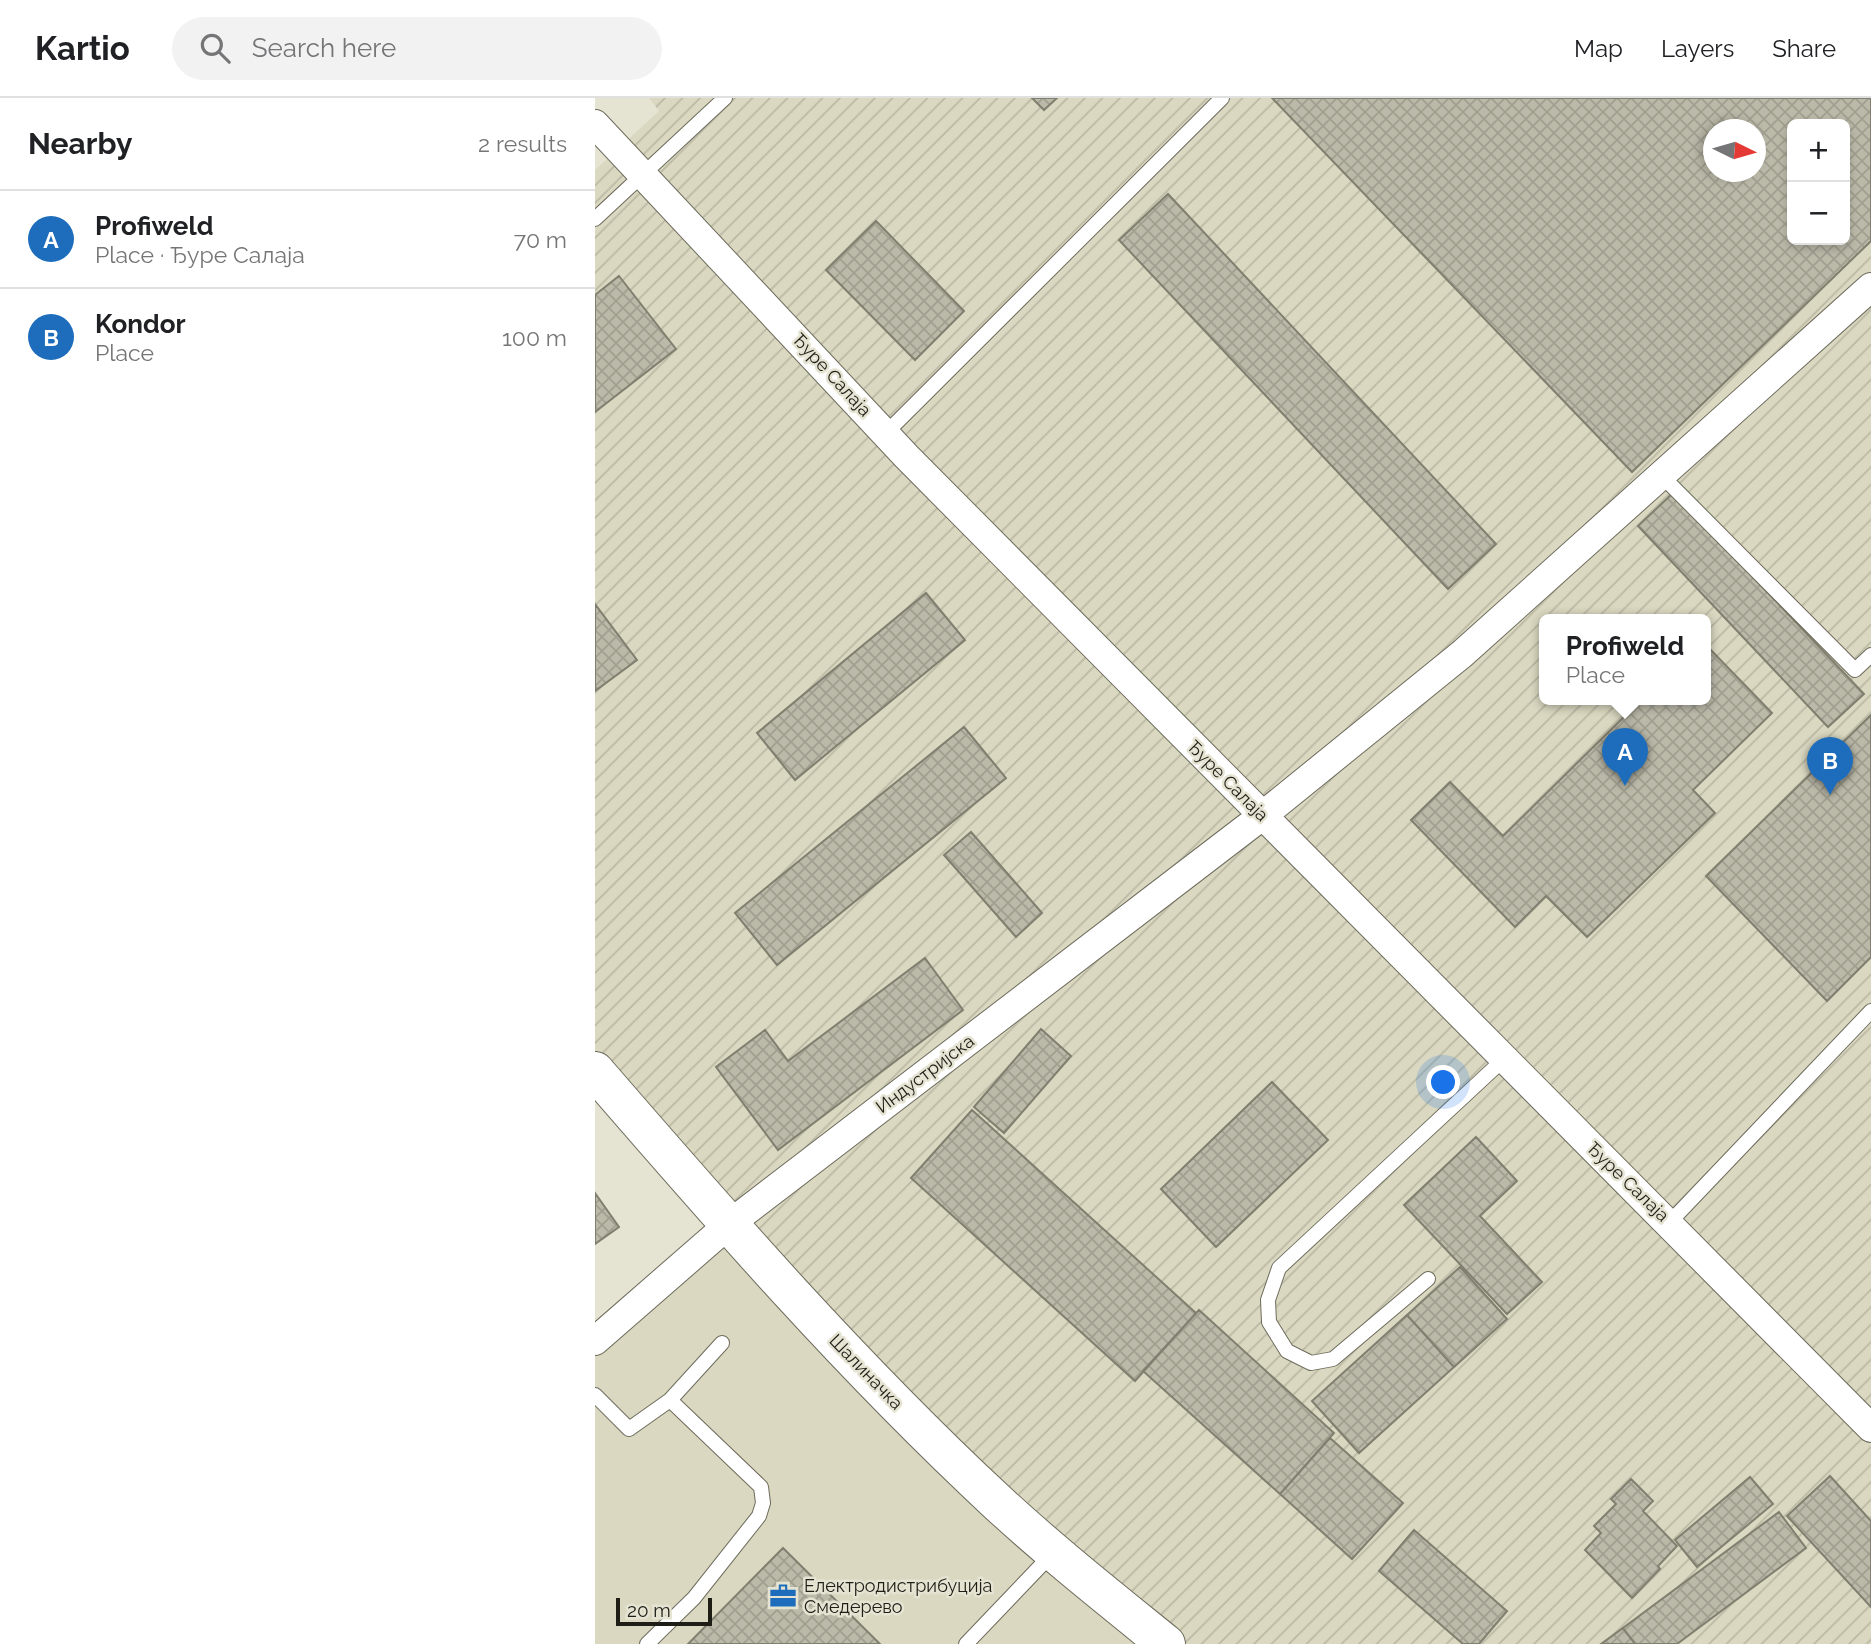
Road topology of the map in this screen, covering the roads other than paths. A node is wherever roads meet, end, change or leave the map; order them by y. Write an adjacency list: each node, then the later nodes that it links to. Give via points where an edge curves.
1 (725, 98): 4 (lane)
2 (1222, 98): 7 (lane)
3 (595, 124): 4 (street, Ђуре Салаја)
4 (643, 178): 5 (lane); 7 (street, Ђуре Салаја)
5 (595, 219)
6 (1871, 287): 8 (street, Индустријска)
7 (886, 433): 10 (street, Ђуре Салаја)
8 (1661, 475): 9 (lane, via 1855,670); 10 (street, Индустријска, via 1462,654)
9 (1871, 655)
10 (1262, 816): 12 (street, Ђуре Салаја); 15 (street, Индустријска)
11 (1871, 1011): 14 (lane)
12 (1504, 1059): 14 (street, Ђуре Салаја); 16 (lane, via 1279,1268 1268,1300 1269,1322 1287,1351 1311,1363 1333,1359)
13 (595, 1071): 15 (main road, Шалиначка)
14 (1670, 1222): 21 (street, Ђуре Салаја)
15 (728, 1225): 17 (street, Индустријска); 22 (main road, Шалиначка, via 874,1381)
16 (1428, 1279)
17 (595, 1341)
18 (722, 1343): 20 (lane)
19 (595, 1395): 20 (lane, via 629,1429)
20 (670, 1400): 23 (lane, via 761,1487 763,1503 759,1516 694,1598)
21 (1871, 1428)
22 (1054, 1552): 24 (lane); 25 (main road, Шалиначка)
23 (647, 1644)
24 (966, 1644)
25 (1166, 1644)

